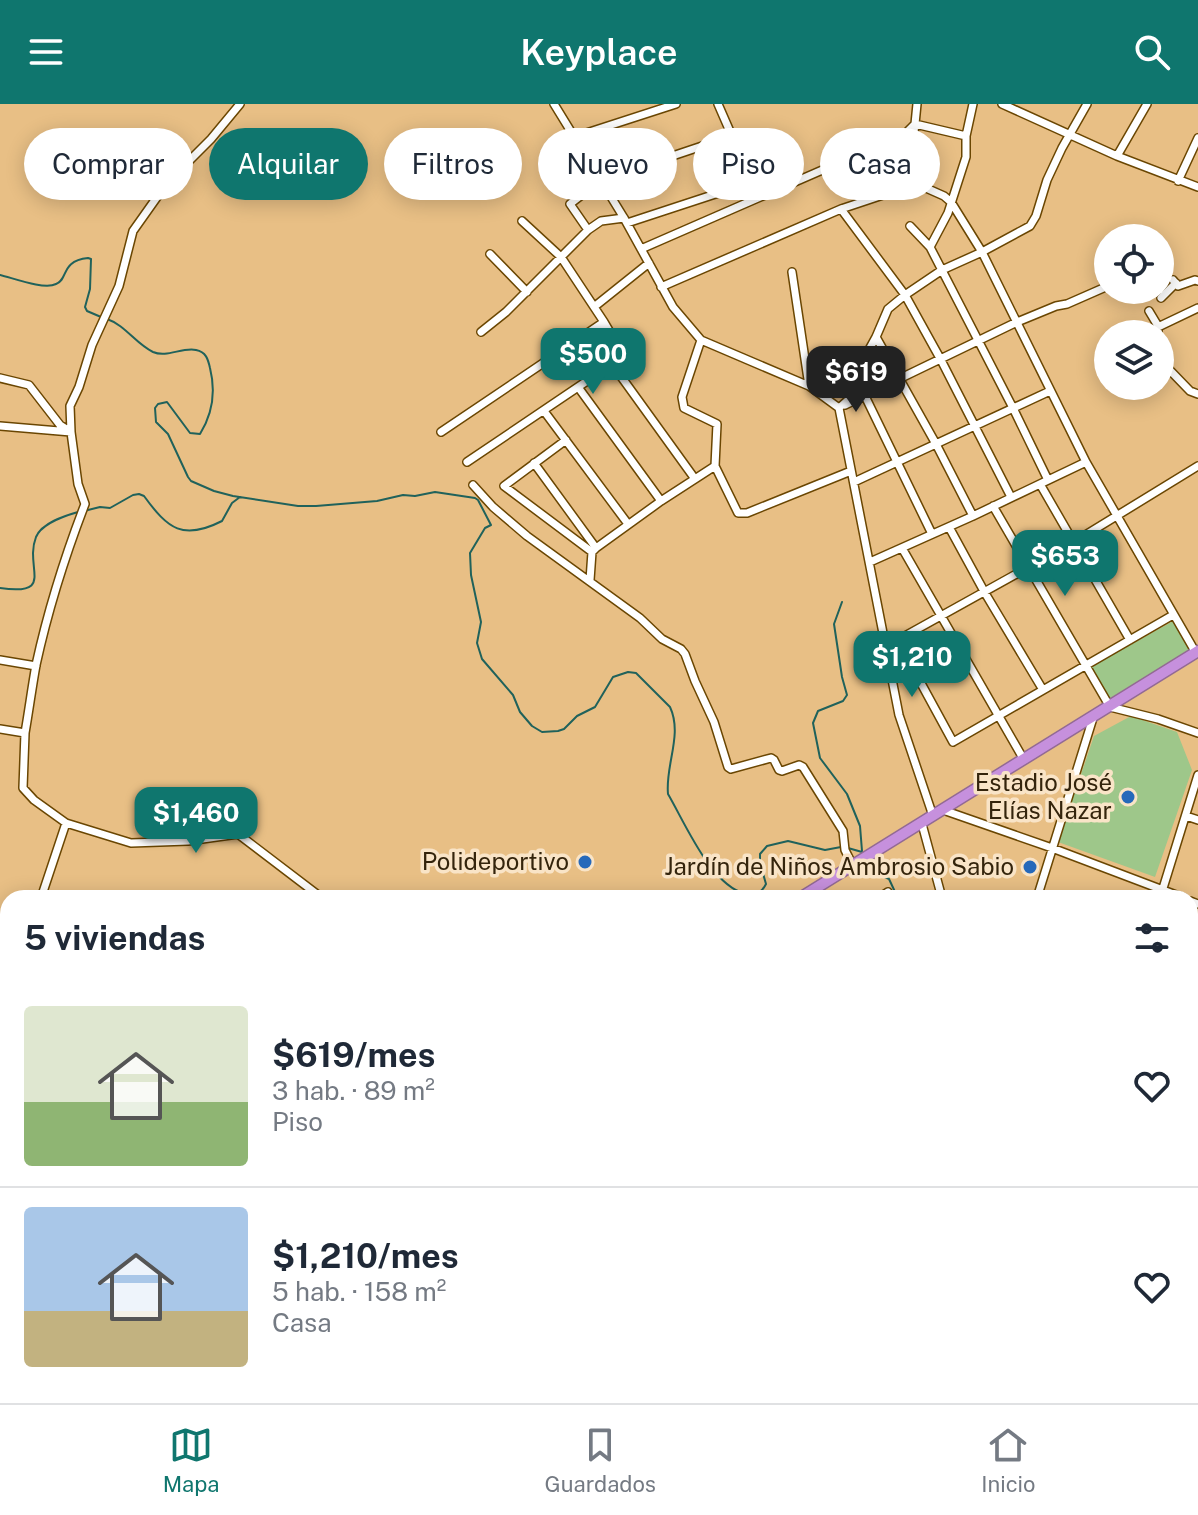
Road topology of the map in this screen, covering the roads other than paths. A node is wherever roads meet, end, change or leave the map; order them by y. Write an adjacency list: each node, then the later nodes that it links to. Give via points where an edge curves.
1 (240, 104): 72 (street, via 167,183 133,231 119,286 70,406)
2 (554, 104): 11 (street)
3 (676, 104): 12 (street)
4 (718, 104): 13 (street)
5 (917, 104): 10 (street)
6 (973, 104): 16 (street)
7 (1002, 104): 15 (street)
8 (1087, 104): 15 (street)
9 (1147, 104): 18 (street)
10 (915, 124): 14 (street); 16 (street); 33 (street, via 905,134)
11 (569, 128)
12 (602, 128)
13 (728, 128)
14 (914, 128)
15 (1069, 135): 18 (street); 34 (street, via 1030,226)
16 (966, 136): 26 (street, via 966,157)
17 (1198, 138): 19 (street)
18 (1117, 156): 19 (street)
19 (1178, 181): 20 (street)
20 (1198, 187)
21 (940, 194): 26 (street)
22 (575, 200): 31 (street, via 570,204)
23 (613, 200): 28 (street)
24 (693, 200): 28 (street)
25 (868, 200): 27 (street)
26 (951, 202): 32 (street); 34 (street)
27 (841, 209): 42 (street); 45 (street)
28 (625, 220): 31 (street, via 601,221); 33 (street)
29 (522, 221): 36 (street)
30 (910, 226): 32 (street)
31 (588, 230): 36 (street)
32 (930, 247): 38 (street)
33 (641, 249): 37 (street)
34 (982, 252): 38 (street); 51 (street)
35 (490, 254): 43 (street)
36 (561, 257): 43 (street); 46 (street)
37 (649, 263): 42 (street); 46 (street)
38 (942, 270): 45 (street); 56 (street)
39 (792, 272): 62 (street)
40 (1198, 281): 41 (street)
41 (1174, 282)
42 (661, 287): 55 (street)
43 (527, 292): 53 (street)
44 (1094, 292): 51 (street)
45 (905, 295): 54 (street, via 888,309); 57 (street)
46 (594, 307): 50 (street)
47 (1198, 308): 52 (street)
48 (1149, 311): 49 (street)
49 (1153, 320)
50 (604, 322): 58 (street, via 624,356); 73 (street)
51 (1017, 322): 56 (street); 64 (street)
52 (1174, 322)
53 (481, 332)
54 (876, 337): 61 (street); 67 (street, via 848,400)
55 (701, 340): 62 (street); 80 (street, via 682,397 684,408 717,424)
56 (979, 341): 57 (street); 68 (street)
57 (941, 360): 61 (street); 70 (street)
58 (612, 364): 63 (street); 83 (street)
59 (1174, 374): 65 (street)
60 (0, 378): 72 (street, via 29,385)
61 (900, 378): 66 (street); 75 (street)
62 (809, 386): 67 (street)
63 (578, 387): 69 (street); 89 (street)
64 (1050, 391): 68 (street); 78 (street)
65 (1198, 394)
66 (865, 396): 67 (street); 77 (street)
67 (839, 408): 82 (street)
68 (1013, 408): 70 (street); 84 (street)
69 (544, 411): 74 (street); 76 (street)
70 (976, 425): 75 (street); 88 (street)
71 (0, 426): 72 (street)
72 (71, 432): 111 (street, via 85,504)
73 (441, 432)
74 (566, 440): 79 (street); 93 (street)
75 (936, 444): 77 (street); 92 (street)
76 (467, 462)
77 (897, 462): 85 (street); 95 (street)
78 (1086, 462): 84 (street); 91 (street)
79 (534, 463): 98 (street); 98 (street, via 504,486)
80 (715, 466): 82 (street, via 742,514); 83 (street)
81 (1198, 466): 91 (street)
82 (851, 471): 85 (street)
83 (695, 479): 89 (street)
84 (1048, 480): 86 (street)
85 (854, 482): 99 (street)
86 (1040, 484): 88 (street); 96 (street)
87 (473, 485): 101 (street, via 527,536)
88 (1011, 497): 90 (street)
89 (661, 501): 93 (street)
90 (993, 506): 92 (street); 100 (street)
91 (1117, 515): 96 (street); 103 (street)
92 (973, 516): 94 (street)
93 (628, 524): 98 (street)
94 (949, 527): 95 (street); 102 (street)
95 (932, 534): 97 (street)
96 (1074, 542): 100 (street); 105 (street)
97 (902, 548): 99 (street); 104 (street)
98 (594, 550): 101 (street)
99 (870, 562): 107 (street)
100 (1029, 567): 102 (street); 110 (street)
101 (590, 580): 128 (street, via 685,654 728,767 771,758 782,771 803,767 843,831 845,850)
102 (985, 593): 104 (street); 112 (street)
103 (1173, 615): 105 (street); 108 (street)
104 (942, 616): 106 (street); 114 (street)
105 (1130, 640): 110 (street)
106 (898, 641): 107 (street); 114 (street, via 953,742)
107 (885, 647): 122 (street, via 905,733)
108 (1197, 652): 113 (highway)
109 (0, 660): 111 (street)
110 (1085, 665): 112 (street); 113 (street)
111 (36, 666): 117 (street)
112 (1043, 690): 114 (street)
113 (1110, 707): 115 (highway); 118 (street)
114 (999, 715): 119 (street)
115 (1093, 718): 119 (highway); 127 (street)
116 (0, 729): 117 (street)
117 (25, 733): 125 (street, via 23,788)
118 (1198, 733)
119 (1024, 760): 121 (highway)
120 (1198, 775): 123 (street)
121 (943, 810): 122 (highway); 127 (street)
122 (933, 816): 126 (highway)
123 (1186, 816): 124 (street); 135 (street)
124 (1198, 820)
125 (66, 823): 129 (street); 130 (street, via 131,843 238,834)
126 (922, 824): 128 (highway); 132 (street)
127 (1052, 848): 133 (street); 134 (street)
128 (862, 860): 131 (highway)
129 (44, 890)
130 (312, 890)
131 (813, 890)
132 (940, 890)
133 (1039, 890)
134 (1152, 890)
135 (1162, 890)

